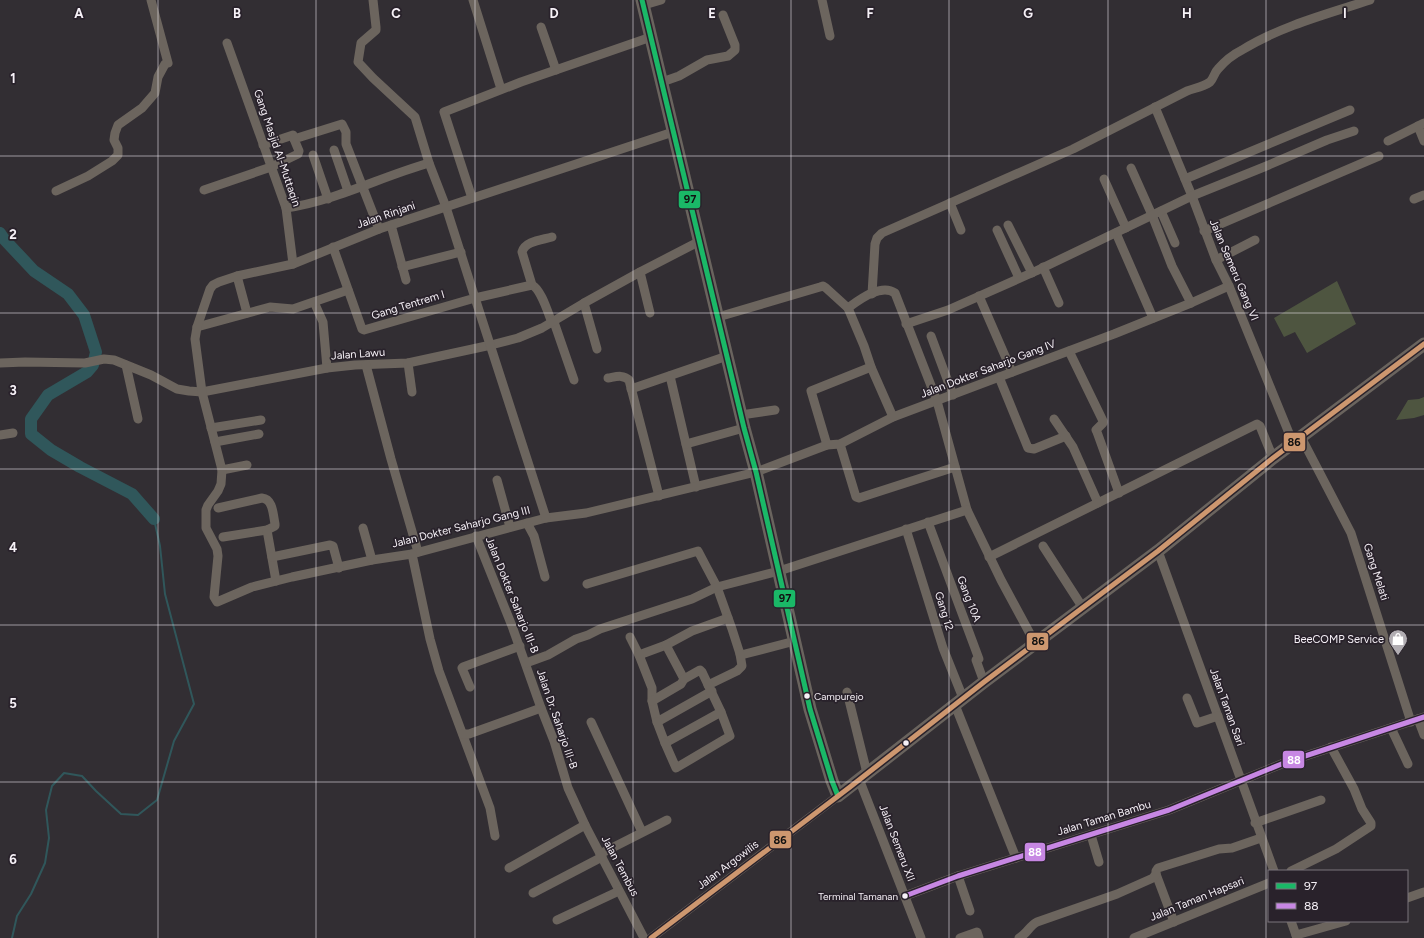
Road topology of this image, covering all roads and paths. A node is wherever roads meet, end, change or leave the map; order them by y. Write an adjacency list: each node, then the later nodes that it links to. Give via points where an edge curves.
1 (151, 0): 36 (street, via 168,63 158,77 155,93 142,108 118,125 114,140 118,155 112,161)
2 (372, 0): 28 (street, via 376,30 361,43 358,62 415,117)
3 (473, 0): 15 (street)
4 (660, 0): 7 (street)
5 (822, 0): 10 (street)
6 (1370, 0): 16 (street, via 1258,40 1230,58 1205,85)
7 (643, 3): 11 (highway)
8 (723, 15): 14 (street, via 735,46 732,54 707,60 679,76)
9 (541, 27): 13 (street)
10 (830, 36)
11 (651, 37): 13 (street); 14 (highway)
12 (227, 43): 24 (street, Gang Masjid Al-Muttaqin)
13 (556, 70): 15 (street)
14 (662, 82): 20 (highway)
15 (502, 89): 39 (street, via 444,112)
16 (1155, 107): 32 (street, Jalan Semeru Gang VI); 42 (street, via 1073,149)
17 (1350, 110): 32 (street)
18 (1421, 125): 22 (street); 23 (street)
19 (1354, 131): 37 (street)
20 (674, 132): 39 (street, Jalan Rinjani); 57 (highway)
21 (294, 139): 24 (street, via 293,135); 29 (street, via 298,154); 33 (street, via 342,124 346,132 346,144)
22 (1388, 141)
23 (1424, 141)
24 (263, 145): 29 (street, Gang Masjid Al-Muttaqin)
25 (334, 150): 35 (street)
26 (314, 155): 40 (street)
27 (1379, 156): 53 (street)
28 (429, 163): 33 (street); 43 (street)
29 (271, 167): 34 (street); 44 (street, Gang Masjid Al-Muttaqin)
30 (1131, 168): 46 (street)
31 (1104, 179): 49 (street)
32 (1185, 179): 37 (street, Jalan Semeru Gang VI)
33 (362, 186): 35 (street); 50 (street)
34 (204, 190)
35 (348, 190): 40 (street)
36 (56, 191)
37 (1192, 196): 45 (street); 53 (street, Jalan Semeru Gang VI)
38 (1424, 196): 41 (street)
39 (472, 198): 43 (street, Jalan Rinjani)
40 (328, 199): 44 (street)
41 (1414, 199)
42 (950, 203): 51 (street); 73 (street, via 882,233 877,238)
43 (446, 207): 47 (street, Jalan Rinjani); 60 (street)
44 (286, 208): 62 (street, Gang Masjid Al-Muttaqin)
45 (1162, 211): 46 (street); 58 (street)
46 (1152, 215): 49 (street); 79 (street, via 1172,266)
47 (391, 225): 50 (street, Jalan Rinjani); 63 (street)
48 (1008, 225): 66 (street)
49 (1126, 228): 54 (street)
50 (379, 229): 59 (street, Jalan Rinjani)
51 (961, 230)
52 (996, 230): 68 (street)
53 (1204, 231): 61 (street, Jalan Semeru Gang VI)
54 (1116, 233): 64 (street); 84 (street)
55 (552, 237): 70 (street, via 523,248)
56 (1255, 240): 61 (street)
57 (700, 241): 65 (street, Jalan Lawu); 83 (highway)
58 (1175, 243)
59 (333, 247): 62 (street, Jalan Rinjani); 72 (street, Gang Tentrem I)
60 (460, 252): 63 (street); 75 (street)
61 (1216, 260): 71 (street, Jalan Semeru Gang VI)
62 (293, 264): 67 (street, Jalan Rinjani)
63 (402, 267): 69 (street)
64 (1043, 267): 66 (street); 78 (street)
65 (640, 272): 77 (street, Jalan Lawu); 82 (street)
66 (1032, 273): 68 (street)
67 (237, 276): 81 (street); 87 (street, Jalan Rinjani, via 213,285)
68 (1019, 278): 74 (street)
69 (406, 280)
70 (532, 285): 75 (street); 85 (street, via 540,293)
71 (1229, 286): 79 (street, Jalan Dokter Saharjo Gang IV); 122 (street, Jalan Semeru Gang VI)
72 (348, 290): 75 (street, Gang Tentrem I, via 362,329 366,330); 76 (street)
73 (872, 294): 80 (street); 86 (street, via 879,291 895,293)
74 (979, 296): 86 (street, via 938,315); 100 (street)
75 (475, 298): 90 (street)
76 (314, 302): 81 (street, via 293,309 270,307); 99 (street, via 323,322)
77 (584, 303): 85 (street, Jalan Lawu); 91 (street)
78 (1059, 303)
79 (1191, 303): 84 (street, Jalan Dokter Saharjo Gang IV)
80 (848, 308): 83 (street, via 823,286); 98 (street)
81 (247, 313): 87 (street)
82 (650, 313)
83 (718, 317): 93 (highway)
84 (1153, 318): 92 (street, Jalan Dokter Saharjo Gang IV)
85 (553, 323): 90 (street, Jalan Lawu, via 518,338); 104 (street)
86 (906, 324): 109 (street)
87 (197, 327): 106 (street, Jalan Rinjani, via 195,339)
88 (931, 336): 108 (street)
89 (1424, 344): 122 (highway)
90 (491, 345): 94 (street, Jalan Lawu); 139 (street)
91 (597, 349)
92 (1069, 351): 100 (street, Jalan Dokter Saharjo Gang IV); 134 (street, via 1103,421 1096,430)
93 (727, 356): 101 (street); 111 (highway)
94 (408, 363): 97 (street, Jalan Lawu); 107 (street)
95 (0, 364): 96 (street, Jalan Lawu, via 85,363 104,359)
96 (126, 365): 106 (street, Jalan Lawu, via 176,389); 113 (street)
97 (366, 365): 99 (street, Jalan Lawu); 150 (street)
98 (872, 367): 112 (street); 126 (street, via 811,390)
99 (327, 368): 106 (street, Jalan Lawu)
100 (1012, 372): 102 (street, Jalan Dokter Saharjo Gang IV)
101 (670, 376): 105 (street); 124 (street)
102 (999, 377): 108 (street, Jalan Dokter Saharjo Gang IV); 121 (street, via 1028,448 1034,449)
103 (608, 378): 105 (street, via 626,377)
104 (574, 380)
105 (631, 389): 135 (street)
106 (202, 392): 116 (street, Jalan Rinjani)
107 (412, 392)
108 (953, 395): 109 (street, Jalan Dokter Saharjo Gang IV)
109 (937, 401): 112 (street, Jalan Dokter Saharjo Gang IV); 129 (street)
110 (775, 410): 111 (street)
111 (741, 415): 117 (highway)
112 (893, 417): 125 (street, Jalan Dokter Saharjo Gang IV)
113 (138, 419)
114 (1054, 419): 121 (street)
115 (261, 420): 116 (street)
116 (211, 428): 123 (street, Jalan Rinjani)
117 (744, 428): 124 (street); 131 (highway)
118 (13, 433): 120 (street)
119 (259, 434): 123 (street)
120 (0, 435)
121 (1066, 436): 136 (street)
122 (1297, 440): 127 (highway); 181 (street, Gang Melati, via 1351,533)
123 (215, 442): 130 (street, Jalan Rinjani)
124 (686, 444): 133 (street)
125 (840, 444): 126 (street, Jalan Dokter Saharjo Gang IV); 129 (street, via 856,497 859,498)
126 (827, 445): 131 (street, Jalan Dokter Saharjo Gang IV)
127 (1272, 458): 134 (street, via 1257,424); 149 (highway)
128 (247, 465): 130 (street)
129 (955, 467): 138 (street)
130 (222, 470): 157 (street, Jalan Dokter Saharjo Gang III, via 218,492 206,510 206,528 218,556 215,600 217,602 252,587)
131 (756, 472): 133 (street, Jalan Dokter Saharjo Gang III); 155 (highway)
132 (497, 480): 142 (street)
133 (696, 487): 135 (street, Jalan Dokter Saharjo Gang III)
134 (1119, 493): 136 (street)
135 (659, 496): 139 (street, Jalan Dokter Saharjo Gang III, via 586,513)
136 (1098, 502): 151 (street)
137 (218, 508): 145 (street, via 267,499 276,524)
138 (967, 510): 140 (street); 151 (street)
139 (546, 518): 141 (street, Jalan Dokter Saharjo Gang III)
140 (928, 522): 144 (street); 171 (street, Gang 10A, via 979,659 976,660)
141 (527, 523): 142 (street, Jalan Dokter Saharjo Gang III); 156 (street, via 534,536)
142 (510, 527): 146 (street, Jalan Dokter Saharjo Gang III)
143 (363, 528): 153 (street)
144 (906, 529): 155 (street); 177 (street, Gang 12)
145 (267, 530): 147 (street); 152 (street)
146 (476, 536): 150 (street, Jalan Dokter Saharjo Gang III); 166 (street, Jalan Dokter Saharjo III-B)
147 (223, 537)
148 (1043, 546): 160 (street)
149 (1158, 551): 160 (highway); 180 (street, Jalan Taman Sari)
150 (415, 553): 153 (street, Jalan Dokter Saharjo Gang III); 185 (street, via 430,639)
151 (990, 556): 164 (street)
152 (272, 557): 154 (street, via 330,545 333,546); 157 (street)
153 (372, 560): 154 (street, Jalan Dokter Saharjo Gang III)
154 (339, 568): 157 (street, Jalan Dokter Saharjo Gang III)
155 (779, 571): 159 (street); 163 (highway)
156 (545, 577)
157 (276, 581)
158 (587, 584): 159 (street, via 695,551 699,552)
159 (717, 588): 161 (street); 169 (street, via 692,599 600,629)
160 (1083, 608): 164 (highway)
161 (728, 618): 165 (street, via 692,631); 167 (street)
162 (630, 637): 168 (street)
163 (795, 641): 167 (street); 192 (highway, via 810,709)
164 (1035, 643): 171 (highway)
165 (666, 645): 168 (street); 170 (street)
166 (520, 646): 169 (street, Jalan Dokter Saharjo III-B); 172 (street, via 463,667)
167 (740, 654): 173 (street, via 742,666)
168 (639, 655): 176 (street, via 652,688)
169 (526, 663): 178 (street, Jalan Dr. Saharjo III-B)
170 (684, 679): 173 (street, via 700,670); 176 (street, via 681,684)
171 (984, 682): 177 (highway)
172 (470, 687)
173 (710, 688): 179 (street); 183 (street)
174 (847, 692): 190 (street, Jalan Semeru XII)
175 (1188, 698): 180 (street, via 1197,723)
176 (652, 701): 183 (street)
177 (959, 702): 190 (highway); 203 (street, Gang 12)
178 (541, 708): 185 (street); 194 (street, Jalan Dr. Saharjo III-B)
179 (721, 712): 187 (street); 187 (street, via 730,736 676,768)
180 (1218, 716): 191 (street, Jalan Taman Sari)
181 (1418, 719): 184 (street, Jalan Taman Bambu); 186 (street, Gang Melati)
182 (591, 722): 198 (street)
183 (657, 722): 187 (street)
184 (1391, 728): 188 (street, Jalan Taman Bambu); 189 (street)
185 (463, 734): 200 (street, via 490,808)
186 (1424, 735)
187 (665, 743)
188 (1331, 747): 191 (street, Jalan Taman Bambu); 207 (street, via 1371,826 1336,849)
189 (1408, 764)
190 (863, 776): 192 (highway); 214 (street, Jalan Semeru XII)
191 (1241, 780): 196 (street, Jalan Taman Sari); 199 (street, Jalan Taman Bambu, via 1169,810)
192 (838, 796): 223 (street, Jalan Argowilis)
193 (1320, 800): 196 (street)
194 (575, 805): 197 (street, Jalan Tembus)
195 (667, 820): 198 (street)
196 (1255, 823): 201 (street, Jalan Taman Sari)
197 (585, 825): 202 (street, Jalan Tembus); 205 (street)
198 (642, 832): 202 (street)
199 (1090, 835): 203 (street, Jalan Taman Bambu); 204 (street)
200 (495, 836)
201 (1261, 838): 206 (street, Jalan Taman Sari); 208 (street, via 1158,868)
202 (601, 855): 211 (street, Jalan Tembus); 213 (street)
203 (1016, 858): 209 (street, Jalan Taman Bambu)
204 (1099, 862)
205 (509, 868)
206 (1274, 870)
207 (1293, 870)
208 (1156, 874): 218 (street); 227 (street, via 1153,878 1117,894 1032,924 1025,935)
209 (958, 876): 214 (street, Jalan Taman Bambu); 216 (street)
210 (1268, 883): 218 (street, Jalan Taman Hapsari)
211 (620, 891): 217 (street); 222 (street, Jalan Tembus)
212 (1424, 892): 215 (street)
213 (533, 893)
214 (905, 896): 224 (street, Jalan Semeru XII)
215 (1408, 898)
216 (970, 911)
217 (557, 920)
218 (1174, 922): 228 (street, Jalan Taman Hapsari)
219 (1291, 922): 221 (street)
220 (1343, 922): 221 (street)
221 (1297, 937)
222 (644, 938)
223 (651, 938)
224 (921, 938)
225 (960, 938): 226 (street, via 977,932)
226 (979, 938)
227 (1019, 938)
228 (1134, 938)

